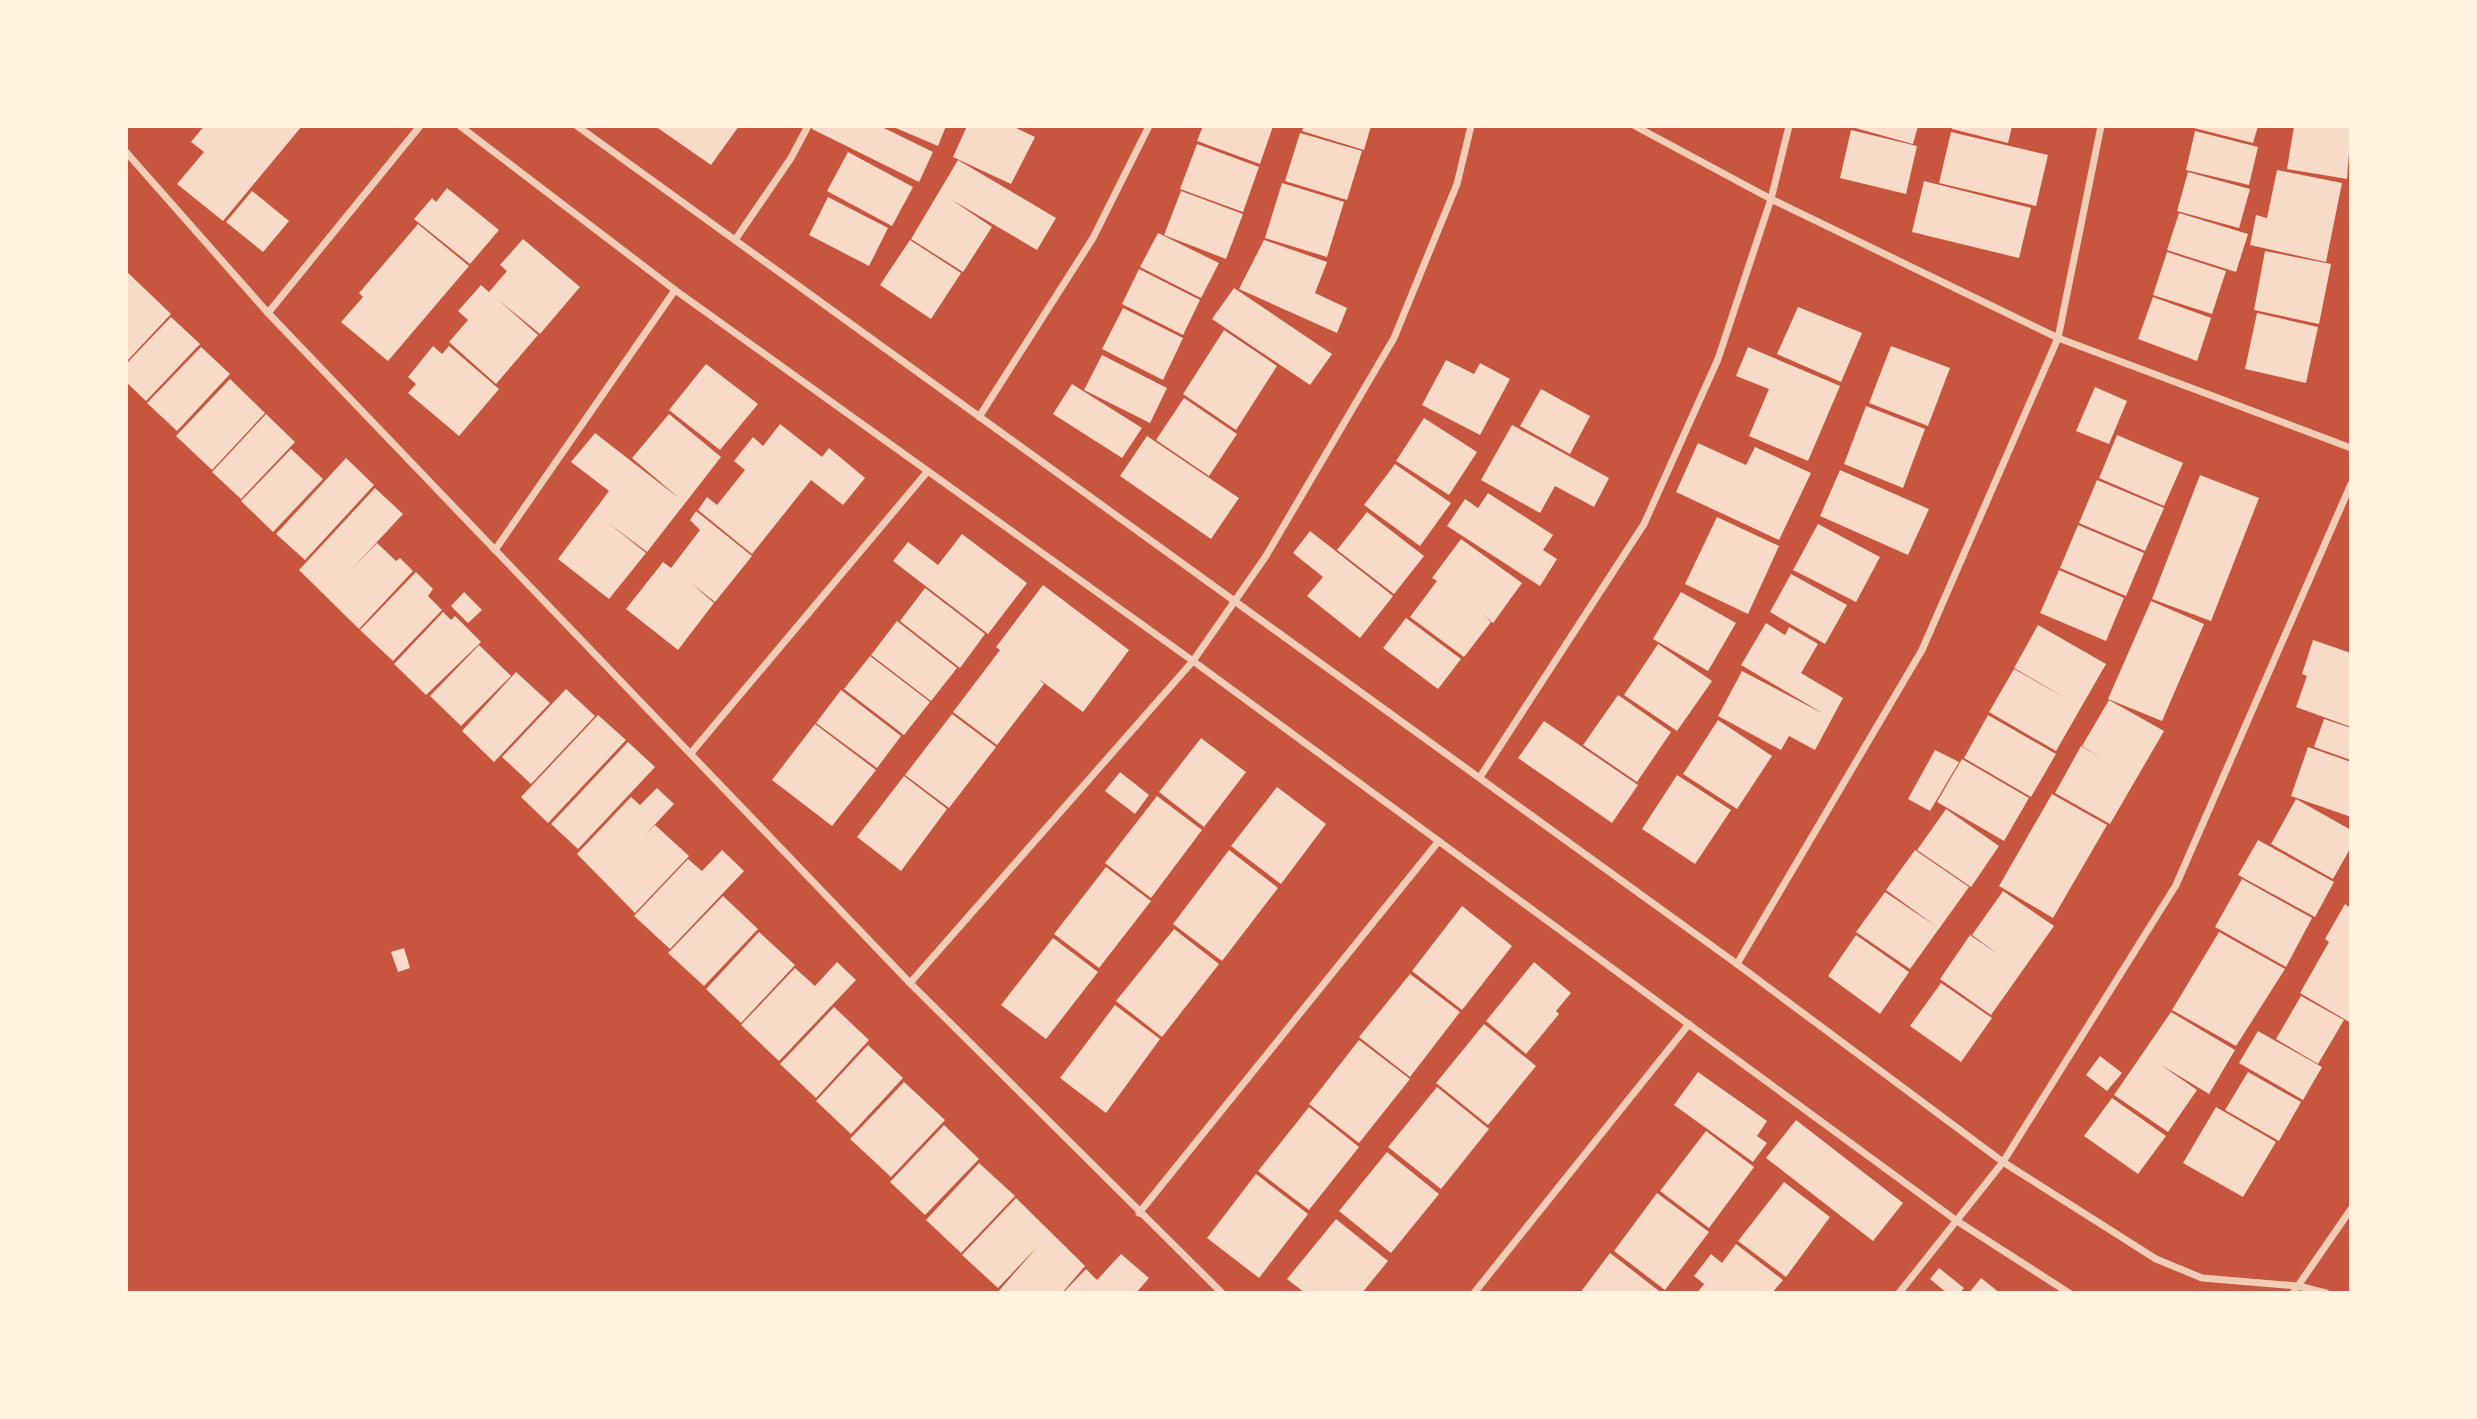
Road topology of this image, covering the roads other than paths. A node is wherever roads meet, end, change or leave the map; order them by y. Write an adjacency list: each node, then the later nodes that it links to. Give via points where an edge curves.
1 (420, 126): 14 (street)
2 (460, 126): 13 (street)
3 (577, 126): 12 (street)
4 (808, 126): 12 (street)
5 (1149, 126): 16 (street, via 1093,239)
6 (1471, 126): 21 (street, via 1457,184 1394,338)
7 (1635, 126): 11 (street)
8 (1789, 126): 11 (street)
9 (2101, 126): 15 (street)
10 (126, 152): 14 (street)
11 (1771, 199): 15 (street); 24 (street, via 1718,359 1644,524)
12 (735, 240): 16 (street)
13 (675, 290): 18 (street); 20 (street)
14 (268, 313): 20 (street)
15 (2058, 338): 17 (street); 26 (street, via 1922,650)
16 (979, 417): 21 (street)
17 (2351, 448)
18 (927, 472): 22 (street); 23 (street)
19 (2351, 484): 29 (street, via 2176,885)
20 (495, 550): 23 (street)
21 (1234, 603): 22 (street); 24 (street)
22 (1193, 661): 25 (street); 27 (street)
23 (691, 753): 27 (street)
24 (1479, 777): 26 (street)
25 (1438, 842): 28 (street); 31 (street)
26 (1737, 964): 29 (street)
27 (910, 983): 31 (street)
28 (1689, 1024): 32 (street); 35 (street)
29 (2003, 1162): 32 (street); 33 (street, via 2156,1259 2202,1278)
30 (2351, 1209): 33 (street)
31 (1139, 1213): 34 (street)
32 (1957, 1221): 36 (street); 37 (street)
33 (2295, 1290): 38 (street)
34 (1222, 1293)
35 (1474, 1293)
36 (1899, 1293)
37 (2069, 1293)
38 (2326, 1293)

